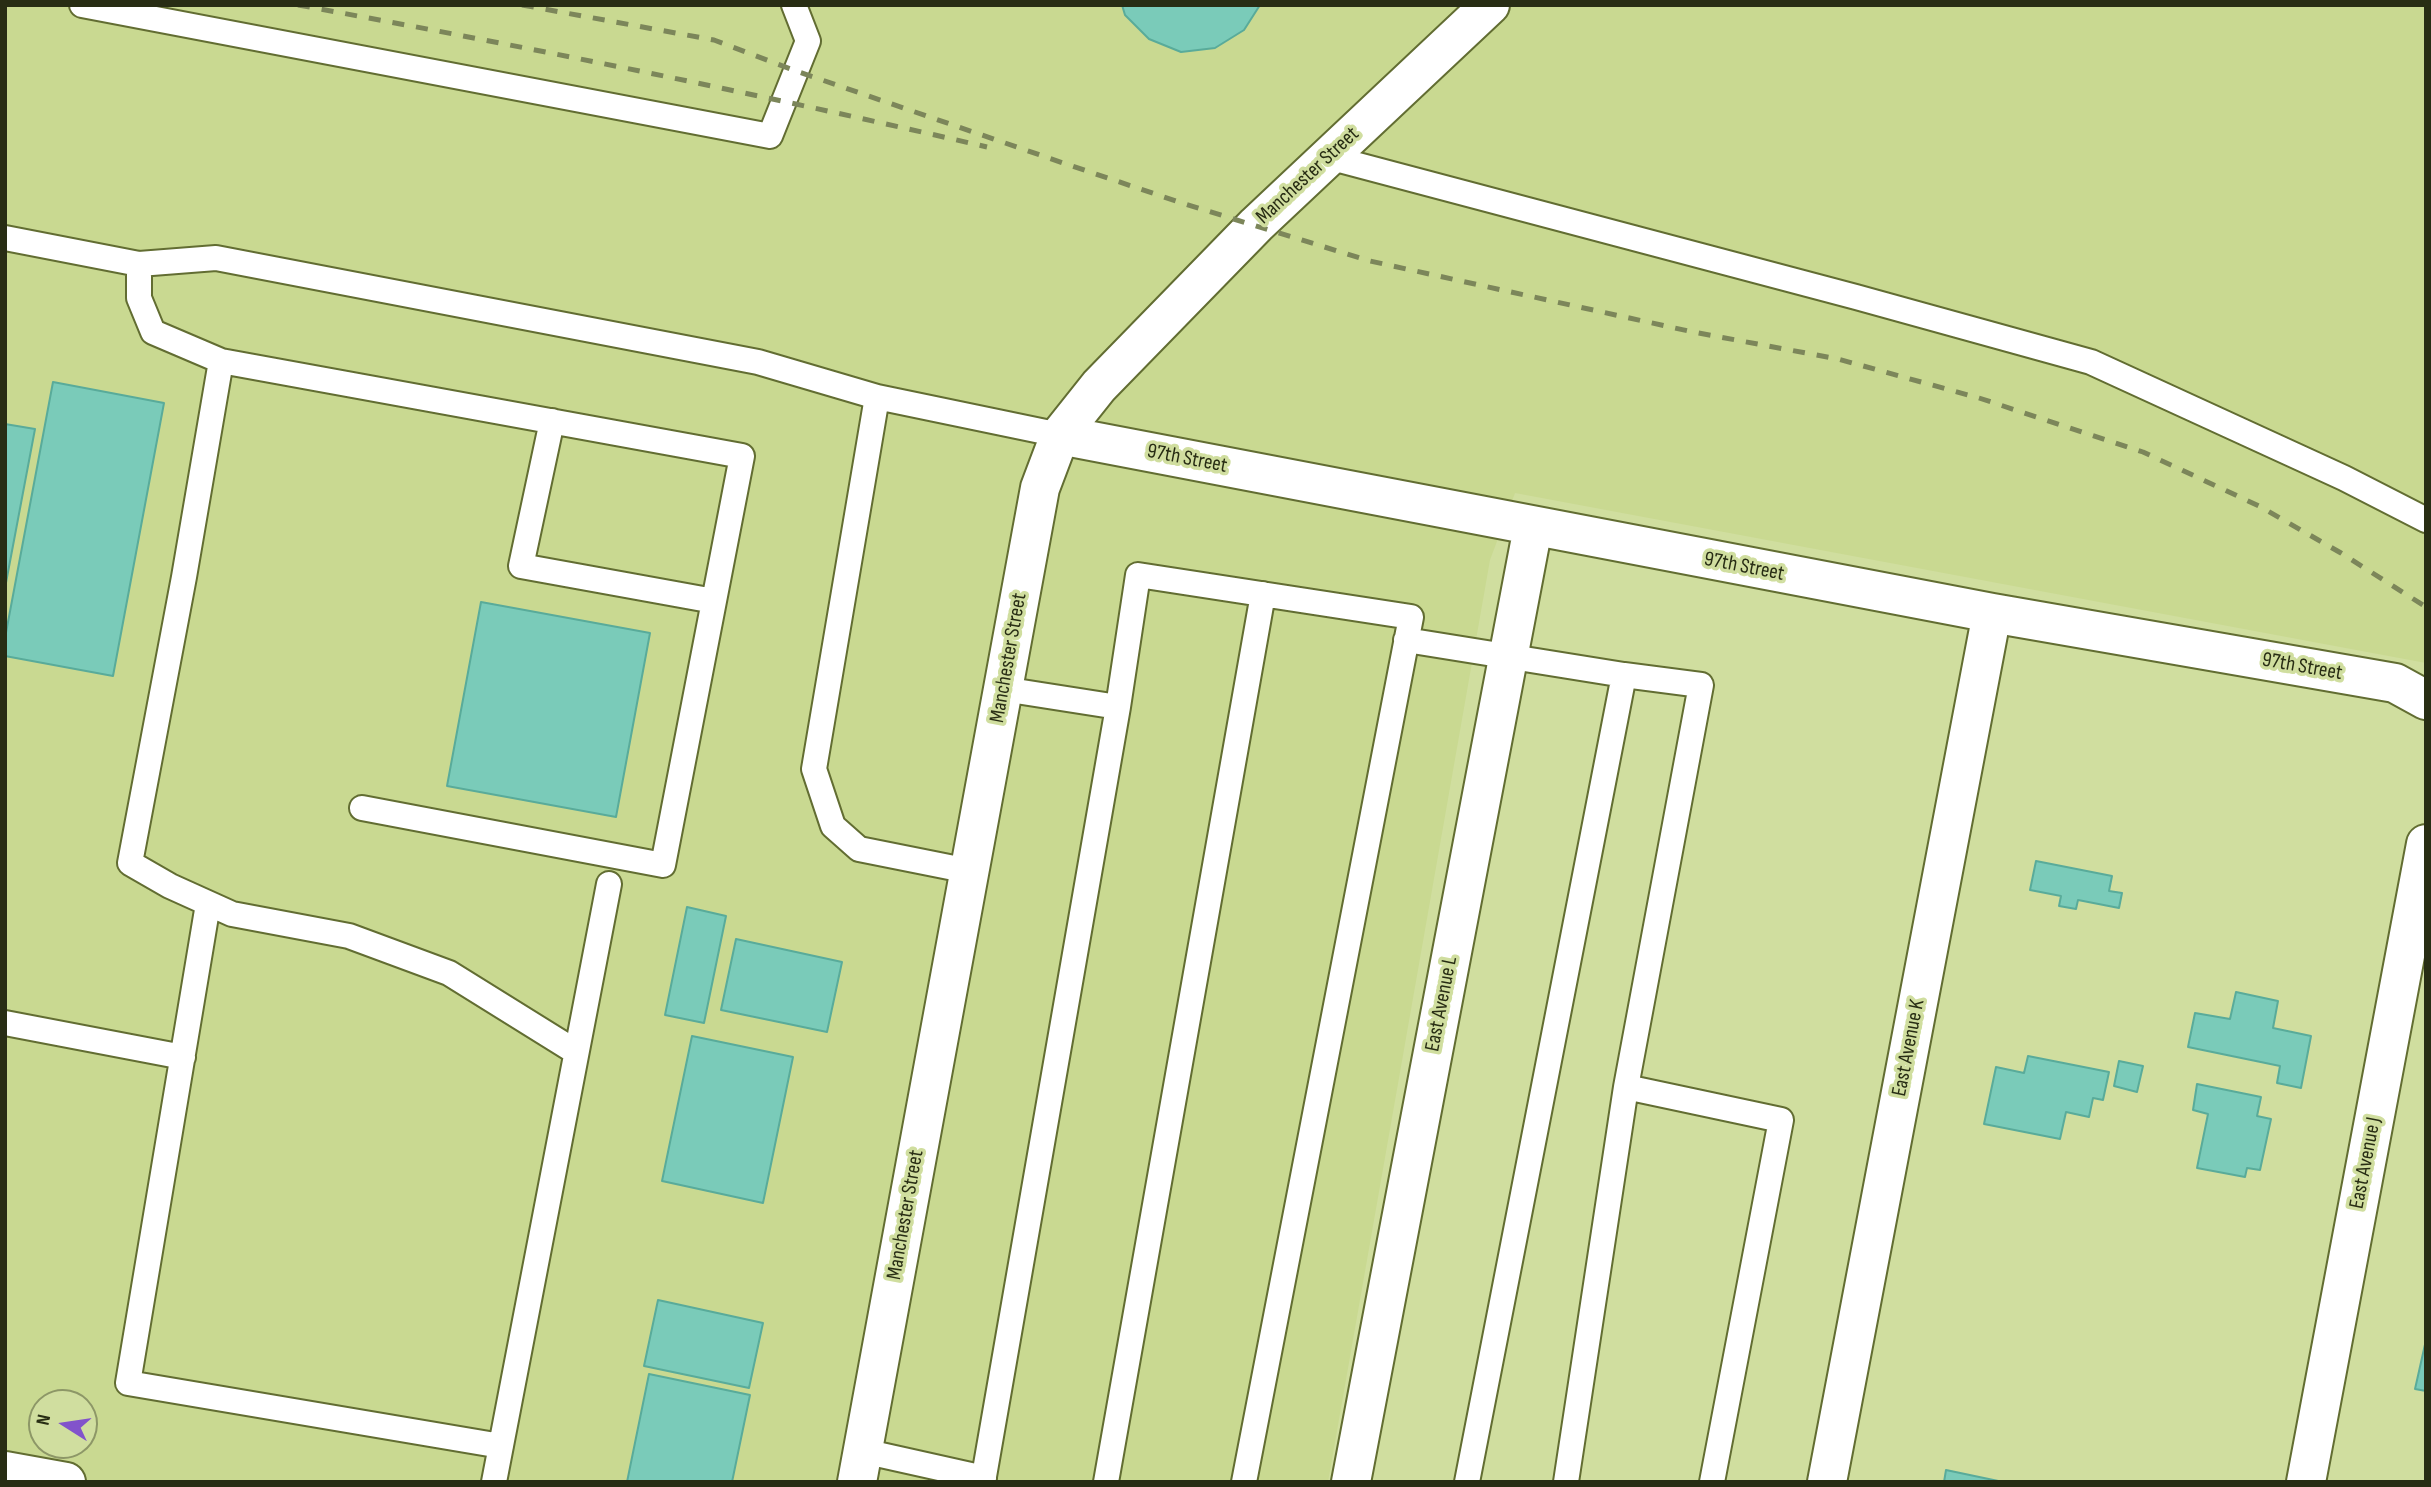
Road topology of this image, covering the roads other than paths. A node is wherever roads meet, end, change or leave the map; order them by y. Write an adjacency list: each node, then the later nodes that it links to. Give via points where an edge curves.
1 (82, 5): 2 (lane, via 770,136 808,41)
2 (794, 5)
3 (1490, 5): 4 (street, Manchester Street)
4 (1328, 157): 10 (street, Manchester Street, via 1108,376); 11 (lane, via 2091,362)
5 (5, 238): 6 (lane)
6 (139, 264): 7 (lane, via 139,298 153,332); 8 (lane, via 216,258 758,362)
7 (221, 361): 9 (lane); 26 (lane, via 130,863)
8 (877, 397): 10 (lane); 24 (lane, via 814,769 833,826 859,849)
9 (551, 421): 14 (lane, via 742,456); 14 (lane, via 521,566)
10 (1059, 435): 12 (street, 97th Street); 19 (street, Manchester Street, via 1040,488)
11 (2426, 520)
12 (1533, 527): 15 (street, 97th Street); 17 (street, East Avenue L)
13 (1263, 594): 16 (lane, via 1411,617); 21 (lane, via 1138,575); 37 (lane)
14 (714, 601): 22 (lane, via 663,865)
15 (1992, 613): 20 (street, 97th Street, via 2395,683); 43 (street, East Avenue K)
16 (1406, 640): 17 (lane); 38 (lane)
17 (1508, 656): 18 (lane); 39 (street, East Avenue L)
18 (1624, 675): 30 (lane, via 1701,685); 40 (lane)
19 (1003, 689): 21 (lane); 24 (street, Manchester Street)
20 (2426, 700)
21 (1118, 707): 34 (lane)
22 (362, 808)
23 (2426, 844): 44 (street, East Avenue J)
24 (969, 872): 32 (street, Manchester Street)
25 (609, 884): 28 (lane)
26 (208, 904): 28 (lane, via 232,914 349,936 449,973); 29 (lane)
27 (5, 1023): 29 (lane)
28 (576, 1052): 31 (lane)
29 (183, 1056): 31 (lane, via 128,1383)
30 (1626, 1087): 41 (lane); 42 (lane, via 1781,1119)
31 (501, 1446): 36 (lane)
32 (860, 1466): 34 (lane)
33 (5, 1471): 35 (street)
34 (983, 1480)
35 (53, 1481)
36 (494, 1482)
37 (1106, 1482)
38 (1244, 1482)
39 (1351, 1482)
40 (1468, 1482)
41 (1566, 1482)
42 (1712, 1482)
43 (1827, 1482)
44 (2306, 1482)

